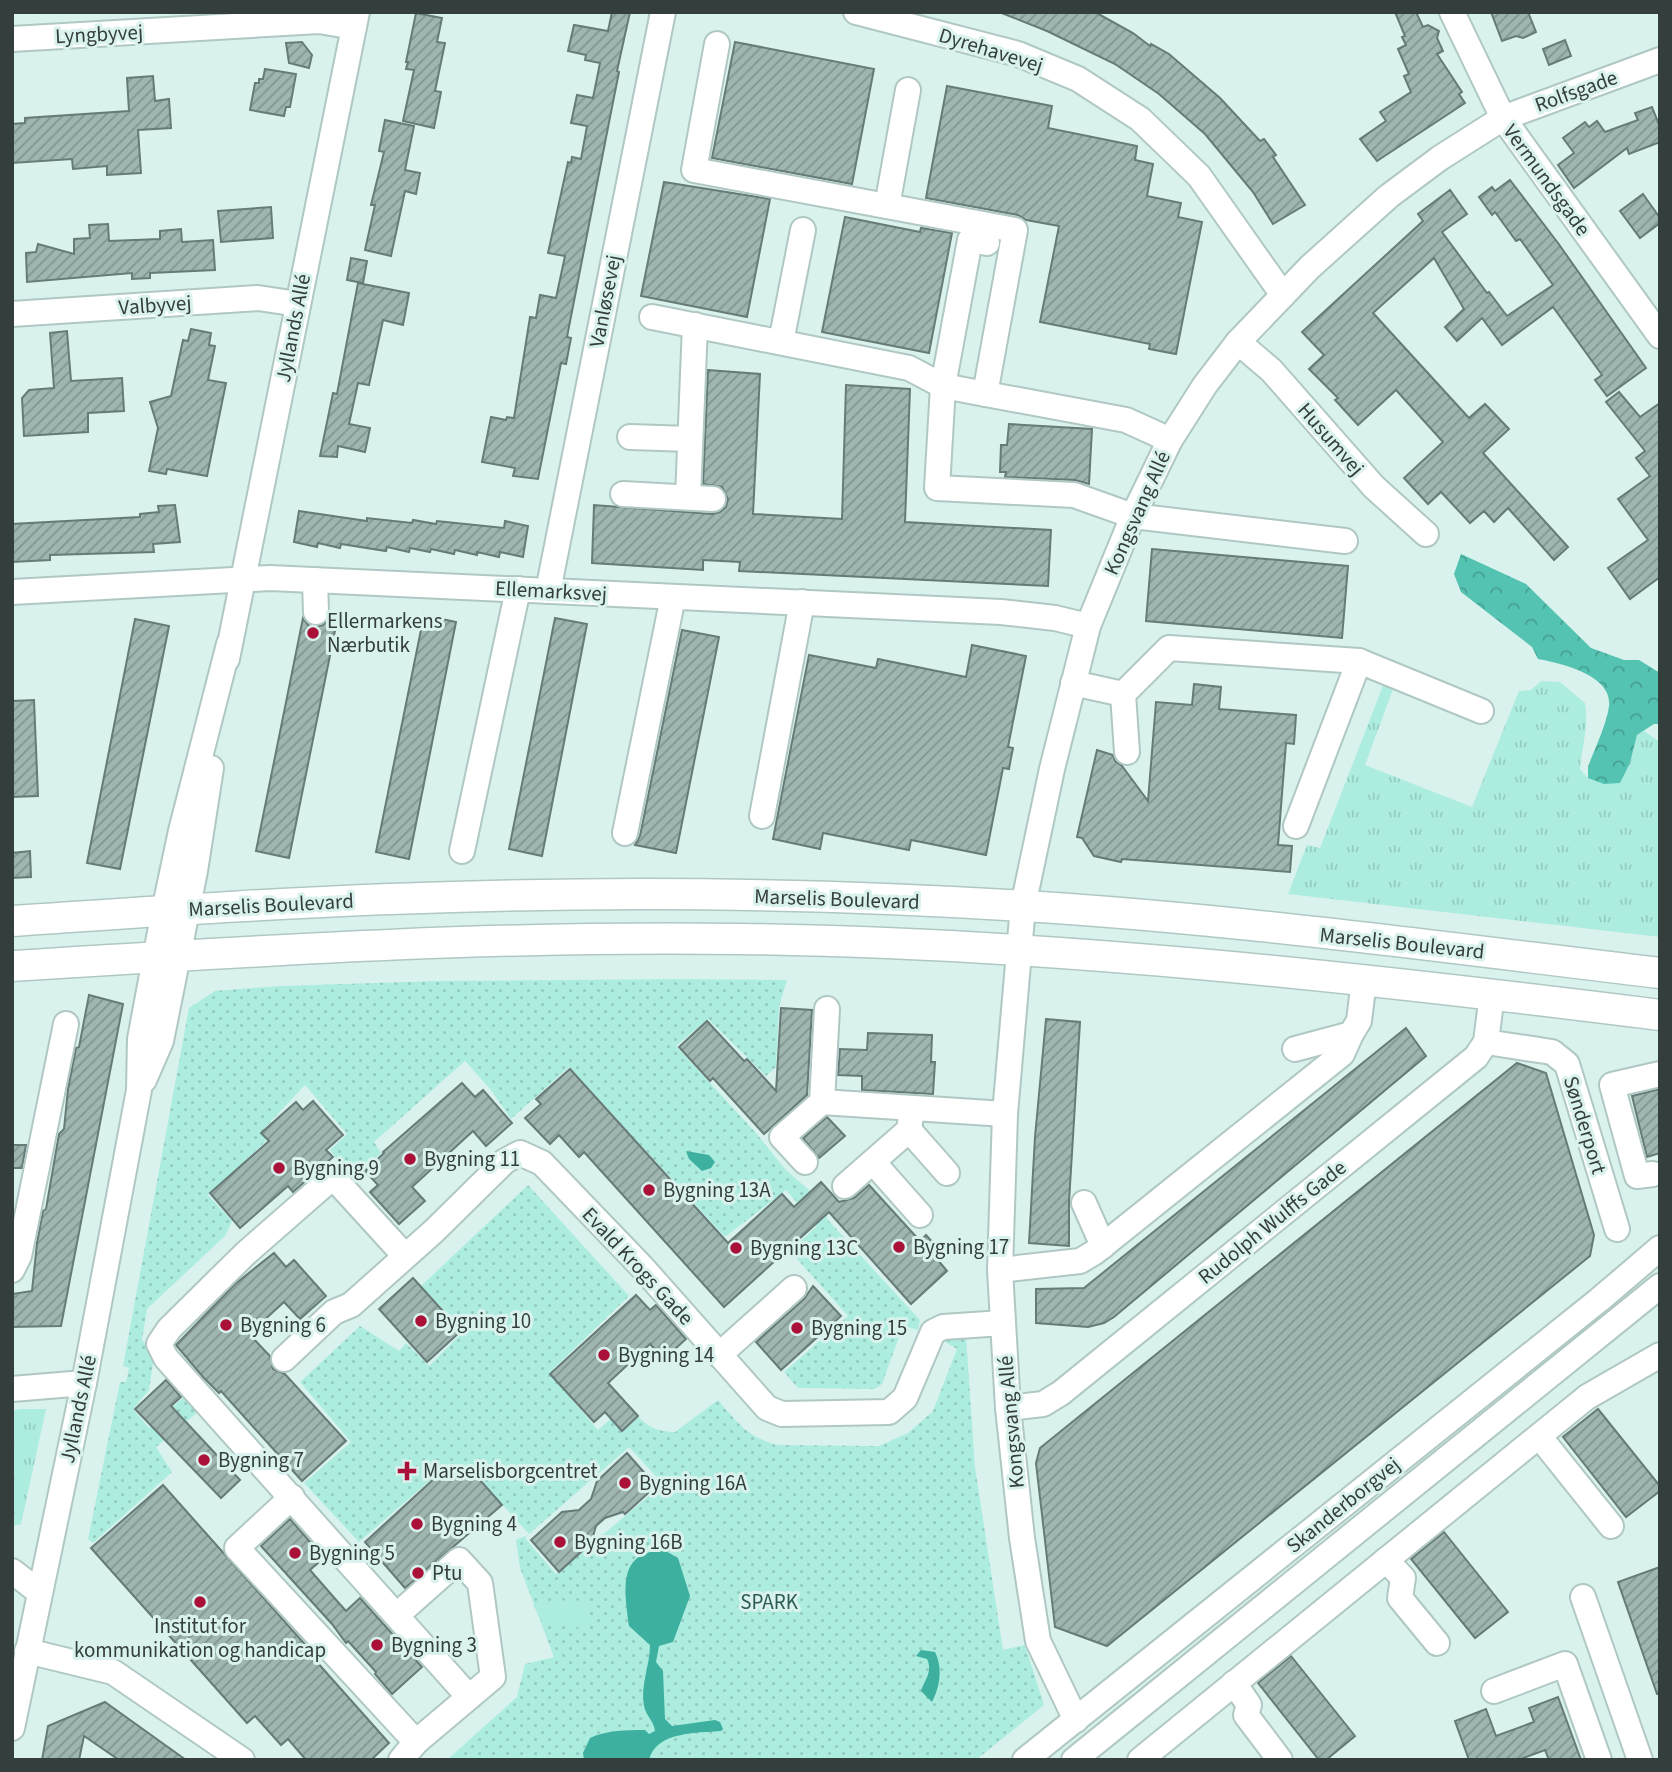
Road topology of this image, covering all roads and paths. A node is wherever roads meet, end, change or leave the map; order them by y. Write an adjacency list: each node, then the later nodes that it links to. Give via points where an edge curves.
1 (663, 12): 36 (street, Vanløsevej)
2 (856, 12): 14 (street, Dyrehavevej, via 1018,54 1078,79 1140,119 1199,176)
3 (1452, 12): 9 (street, Vermundsgade)
4 (355, 20): 5 (street, Lyngbyvej); 15 (street, Jyllands Allé)
5 (12, 39)
6 (717, 44): 11 (street, via 694,170)
7 (1660, 60): 9 (street, Rolfsgade)
8 (908, 90): 11 (street)
9 (1503, 118): 10 (street, Rolfsgade); 19 (street, Vermundsgade)
10 (1389, 196): 14 (street, Kongsvang Allé)
11 (887, 206): 23 (street, via 1015,230)
12 (803, 230): 20 (street)
13 (988, 243): 22 (street, via 970,240)
14 (1283, 295): 21 (street, Kongsvang Allé)
15 (298, 304): 16 (street, Valbyvej, via 258,299); 33 (street, Jyllands Allé)
16 (12, 314)
17 (652, 317): 18 (street)
18 (695, 325): 20 (street); 25 (street)
19 (1660, 336)
20 (781, 342): 22 (street, via 909,368)
21 (1238, 342): 26 (street, Kongsvang Allé); 31 (street, Husumvej, via 1271,370 1374,487)
22 (943, 386): 23 (street); 30 (street, via 937,488 1074,495)
23 (985, 394): 26 (street, via 1126,420)
24 (630, 436): 25 (street)
25 (690, 439): 28 (street)
26 (1170, 439): 30 (street, Kongsvang Allé)
27 (623, 494): 28 (street)
28 (688, 498): 29 (street)
29 (713, 499)
30 (1133, 516): 32 (street); 41 (street, Kongsvang Allé)
31 (1426, 534)
32 (1345, 541)
33 (243, 578): 34 (street, Ellemarksvej); 37 (street, Ellemarksvej); 52 (street, Jyllands Allé, via 181,831)
34 (315, 580): 35 (street, Ellemarksvej); 40 (street)
35 (518, 589): 36 (street, Ellemarksvej); 50 (street)
36 (548, 591): 38 (street, Ellemarksvej)
37 (12, 592)
38 (674, 597): 39 (street, Ellemarksvej); 49 (street)
39 (802, 602): 41 (street, Ellemarksvej, via 1001,612); 47 (street)
40 (316, 612)
41 (1088, 626): 43 (street, Kongsvang Allé)
42 (1359, 661): 44 (street, via 1169,648); 45 (street); 48 (street)
43 (1073, 683): 44 (street); 51 (street, Kongsvang Allé)
44 (1123, 694): 46 (street)
45 (1481, 711)
46 (1127, 752)
47 (762, 816)
48 (1296, 826)
49 (625, 833)
50 (462, 851)
51 (1023, 906): 52 (main road, Marselis Boulevard, via 615,895 452,897); 54 (street, Kongsvang Allé); 57 (main road, Marselis Boulevard, via 1169,917)
52 (176, 910): 53 (main road, Marselis Boulevard); 55 (street, Jyllands Allé)
53 (12, 921)
54 (1018, 951): 55 (main road, Marselis Boulevard, via 746,939 580,938); 58 (main road, Marselis Boulevard); 68 (street, Kongsvang Allé)
55 (167, 956): 56 (main road, Marselis Boulevard); 89 (street, Jyllands Allé, via 140,1038 139,1090)
56 (12, 966)
57 (1660, 973)
58 (1364, 980): 59 (main road, Marselis Boulevard); 63 (street, via 1359,1021)
59 (1492, 994): 61 (main road, Marselis Boulevard); 64 (street)
60 (827, 1009): 67 (street)
61 (1660, 1014)
62 (66, 1024): 81 (street, via 19,1256)
63 (1351, 1034): 65 (street); 78 (street, via 1342,1054)
64 (1486, 1042): 77 (street, Sønderport, via 1552,1052 1567,1064); 91 (street, Rudolph Wulffs Gade, via 1476,1057 1061,1393 1043,1404)
65 (1295, 1049)
66 (1660, 1074): 73 (street, via 1612,1086 1637,1176)
67 (822, 1101): 69 (street); 70 (street, via 782,1137)
68 (1005, 1114): 69 (street); 82 (street, Kongsvang Allé)
69 (910, 1119): 71 (street); 72 (street)
70 (805, 1162)
71 (873, 1162): 74 (street); 76 (street)
72 (947, 1173)
73 (1653, 1174)
74 (845, 1186)
75 (1084, 1203): 78 (street)
76 (920, 1216)
77 (1616, 1229)
78 (1103, 1246): 82 (street, via 1080,1261)
79 (1660, 1248): 105 (street, Skanderborgvej)
80 (405, 1256): 86 (street, Evald Krogs Gade, via 505,1161 520,1153 542,1163); 88 (street, Evald Krogs Gade); 93 (street, via 333,1177 246,1253 169,1328 159,1344)
81 (12, 1270)
82 (1000, 1270): 85 (street, Kongsvang Allé)
83 (793, 1288): 86 (street)
84 (1656, 1298): 110 (street, Skanderborgvej)
85 (1003, 1323): 86 (street, Evald Krogs Gade, via 943,1327 933,1332 905,1398 889,1412 782,1414 767,1408); 91 (street, Kongsvang Allé)
86 (719, 1355)
87 (1660, 1355): 92 (street, via 1587,1397)
88 (284, 1359)
89 (84, 1384): 90 (street); 97 (street, Jyllands Allé)
90 (12, 1389)
91 (1008, 1408): 105 (street, Kongsvang Allé, via 1038,1641)
92 (1539, 1436): 94 (street); 95 (street)
93 (292, 1497): 99 (street); 107 (street, via 237,1548)
94 (1611, 1526)
95 (1386, 1560): 100 (street, via 1403,1578 1399,1598); 102 (street)
96 (12, 1571): 97 (street)
97 (39, 1592): 101 (street, Jyllands Allé)
98 (1583, 1597): 114 (street)
99 (397, 1615): 104 (street); 104 (street, via 460,1560 480,1583 493,1677)
100 (1437, 1643)
101 (27, 1651): 106 (street, Jyllands Allé); 108 (street, via 113,1672)
102 (1234, 1683): 111 (street); 112 (street, via 1250,1705 1246,1715)
103 (1494, 1691): 113 (street, via 1565,1664)
104 (469, 1697): 107 (street)
105 (1076, 1720): 109 (street, Skanderborgvej)
106 (12, 1728)
107 (409, 1751)
108 (242, 1760)
109 (1024, 1760)
110 (1074, 1760)
111 (1140, 1760)
112 (1280, 1760)
113 (1599, 1760)
114 (1640, 1760)

